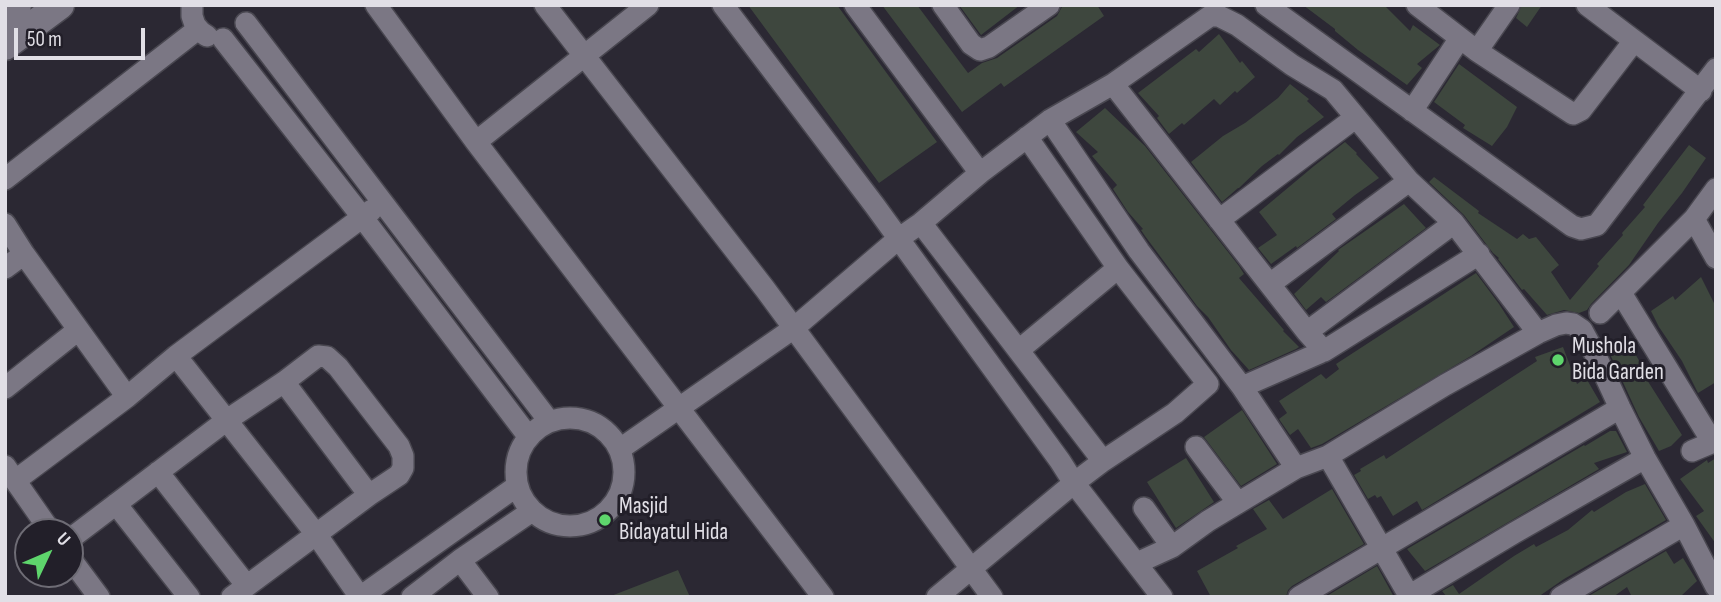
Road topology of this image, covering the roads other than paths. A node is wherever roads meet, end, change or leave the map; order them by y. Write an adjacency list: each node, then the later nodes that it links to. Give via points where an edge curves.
1 (17, 5): 16 (main road)
2 (192, 5): 18 (street)
3 (376, 5): 32 (street)
4 (545, 5): 24 (street)
5 (648, 5): 24 (street)
6 (723, 5): 44 (street)
7 (855, 5): 33 (street)
8 (943, 5): 9 (street, via 980,50)
9 (1049, 5)
10 (1266, 5): 28 (street)
11 (1417, 5): 15 (street)
12 (1508, 5): 23 (street)
13 (1587, 5): 21 (street)
14 (51, 8): 22 (main road)
15 (1443, 13): 19 (street)
16 (5, 14)
17 (247, 14): 20 (street, via 237,34); 37 (street)
18 (198, 29): 20 (street); 34 (street)
19 (1460, 38): 23 (street); 28 (street)
20 (223, 39): 38 (street)
21 (1634, 41): 23 (street, via 1581,110 1573,114); 27 (street)
22 (5, 46)
23 (1477, 51)
24 (585, 55): 32 (street); 53 (street)
25 (1716, 69): 27 (street)
26 (1113, 84): 29 (street, via 1210,16 1219,16 1333,90); 30 (street); 40 (street)
27 (1700, 91): 28 (street, via 1597,225 1581,229)
28 (1412, 111)
29 (1355, 118): 35 (street); 40 (street)
30 (1050, 120): 31 (street); 61 (street, via 1139,251)
31 (1027, 137): 33 (street); 49 (street)
32 (475, 142): 64 (street)
33 (980, 173): 41 (street)
34 (5, 179)
35 (1409, 181): 42 (street); 50 (street)
36 (1716, 189): 39 (street)
37 (382, 203): 38 (street); 67 (street)
38 (363, 218): 59 (street); 68 (street)
39 (1694, 219): 47 (street); 51 (street)
40 (1219, 220): 50 (street)
41 (921, 223): 44 (street); 57 (street)
42 (1454, 223): 46 (street); 55 (street)
43 (5, 224): 45 (street)
44 (898, 239): 53 (street); 79 (street)
45 (24, 254): 48 (street); 54 (street)
46 (1479, 254): 56 (street); 58 (street)
47 (1716, 258)
48 (5, 268)
49 (1118, 268): 57 (street); 75 (street, via 1208,384 1175,413)
50 (1270, 284): 55 (street)
51 (1621, 293): 52 (street); 69 (street)
52 (1600, 313)
53 (794, 327): 64 (street); 94 (street)
54 (78, 330): 62 (street); 63 (street)
55 (1307, 332): 58 (street)
56 (1538, 333): 65 (street, via 1566,323 1582,330); 73 (street)
57 (1019, 350): 75 (street)
58 (1324, 351): 61 (street)
59 (176, 356): 63 (street); 66 (street)
60 (284, 382): 66 (street); 81 (street); 81 (street, via 318,356 327,358 399,446 403,468 399,475)
61 (1242, 387): 76 (street)
62 (5, 388)
63 (127, 397): 78 (street)
64 (679, 408): 71 (street); 103 (street)
65 (1619, 408): 74 (street); 91 (street)
66 (227, 420): 77 (street); 89 (street)
67 (549, 421): 68 (street); 71 (street, via 565,417 590,421 611,435)
68 (528, 436): 80 (street, via 516,464)
69 (1714, 442): 72 (street)
70 (1196, 447): 82 (street)
71 (620, 449): 85 (street, via 624,465 620,496 598,519 568,526 553,524)
72 (1692, 451)
73 (1328, 456): 76 (street); 91 (street)
74 (1645, 458): 87 (street); 98 (street)
75 (1103, 461): 79 (street)
76 (1296, 468): 82 (street)
77 (158, 472): 83 (street); 97 (street)
78 (11, 473): 86 (street)
79 (1074, 484): 93 (street); 94 (street)
80 (517, 486): 85 (street); 89 (street, via 360,597)
81 (369, 495): 89 (street)
82 (1238, 503): 90 (street)
83 (116, 504): 88 (street); 100 (street)
84 (1144, 508): 90 (street)
85 (532, 511): 92 (street)
86 (42, 518)
87 (1684, 525): 96 (street); 108 (street)
88 (84, 529)
89 (316, 534): 97 (street)
90 (1172, 547): 93 (street)
91 (1381, 548): 98 (street); 107 (street)
92 (460, 561): 101 (street); 102 (street)
93 (1137, 563): 106 (street)
94 (971, 569): 104 (street); 105 (street)
95 (84, 577): 99 (street)
96 (1716, 587)
97 (240, 591)
98 (1409, 596)
99 (99, 597)
100 (190, 597)
101 (412, 597)
102 (488, 597)
103 (823, 597)
104 (937, 597)
105 (992, 597)
106 (1163, 597)
107 (1299, 597)
108 (1561, 597)

